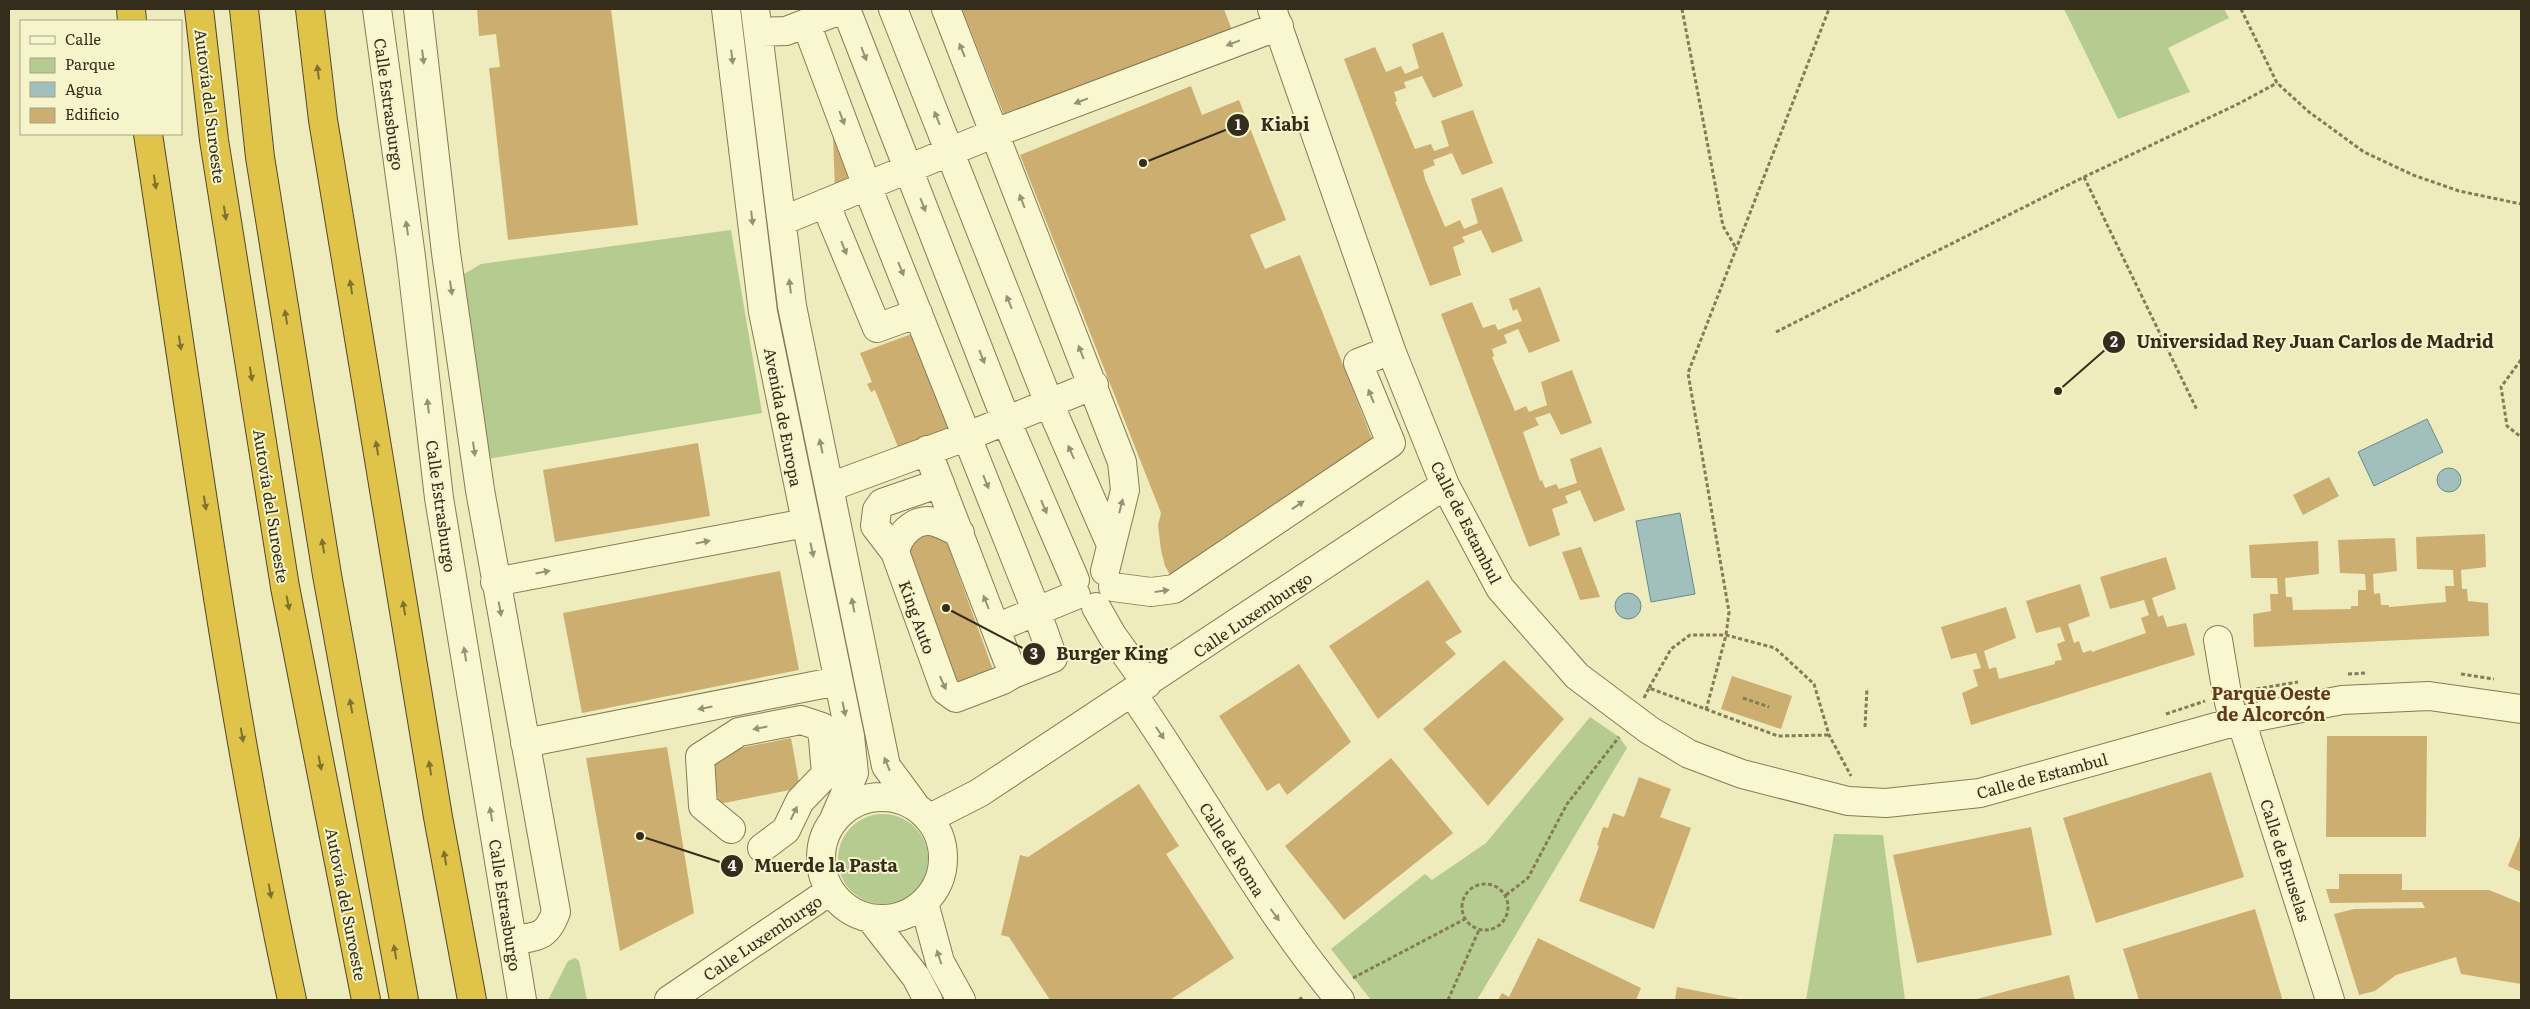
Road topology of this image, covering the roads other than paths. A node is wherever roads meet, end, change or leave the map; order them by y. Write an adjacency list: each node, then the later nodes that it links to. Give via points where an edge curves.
1 (199, 9): 61 (highway, Autovía del Suroeste, one-way to 61, via 214,140 285,587)
2 (244, 9): 62 (highway, one-way to 2, via 321,536 260,157)
3 (310, 9): 53 (highway, one-way to 3, via 325,130)
4 (377, 9): 21 (street, Calle Estrasburgo, one-way to 4)
5 (418, 9): 20 (street, one-way to 20)
6 (726, 9): 34 (street, Avenida de Europa, one-way to 34, via 763,312)
7 (844, 9): 12 (street); 16 (street, one-way to 16)
8 (893, 9): 15 (street, one-way to 8)
9 (946, 9): 13 (street, one-way to 9)
10 (1276, 17): 13 (street, one-way to 13); 23 (street, Calle de Estambul)
11 (757, 20): 12 (street, via 781,32); 19 (street, Avenida de Europa)
12 (806, 23): 17 (street, one-way to 17)
13 (995, 133): 15 (street); 24 (street, one-way to 13)
14 (148, 135): 56 (highway, one-way to 56, via 232,677)
15 (950, 152): 16 (street); 25 (street, one-way to 15)
16 (908, 169): 17 (street); 26 (street, one-way to 26)
17 (867, 186): 18 (street); 22 (street, one-way to 22)
18 (826, 203): 19 (street); 22 (street, one-way to 22, via 877,328)
19 (782, 221): 31 (street, Avenida de Europa, one-way to 19, via 792,306)
20 (446, 253): 21 (street); 32 (street, one-way to 32)
21 (411, 257): 33 (street, Calle Estrasburgo, one-way to 21)
22 (918, 312): 27 (street)
23 (1391, 350): 30 (street, Calle de Estambul); 37 (street, one-way to 23, via 1151,592 1174,589 1391,443 1358,363)
24 (1094, 385): 25 (street); 37 (street, one-way to 24, via 1125,490 1122,462)
25 (1049, 403): 26 (street); 37 (street, one-way to 25)
26 (1006, 420): 27 (street); 37 (street, one-way to 37)
27 (968, 436): 28 (street); 39 (street, one-way to 39)
28 (927, 450): 29 (street); 31 (street)
29 (940, 483): 35 (street); 36 (street, via 882,504 877,510 875,526)
30 (1445, 485): 44 (street, Calle Luxemburgo); 46 (street, Calle de Estambul, via 1500,588 1577,676 1689,754 1742,774 1848,801 1886,803 1980,793)
31 (830, 488): 48 (street, Avenida de Europa, one-way to 31, via 886,766)
32 (480, 490): 33 (street); 38 (street)
33 (439, 498): 57 (street, Calle Estrasburgo, one-way to 33)
34 (806, 523): 38 (street, one-way to 34); 43 (street, Avenida de Europa, one-way to 43)
35 (960, 533): 36 (street, via 936,522 912,524 898,539); 40 (street, one-way to 35)
36 (895, 552): 42 (street, King Auto, one-way to 42, via 945,690 956,698)
37 (1096, 581): 39 (street); 44 (street, Calle de Roma, via 1112,635)
38 (495, 582): 47 (street, one-way to 47)
39 (1036, 610): 40 (street); 42 (street, via 1053,658)
40 (996, 628): 42 (street)
41 (2218, 640): 46 (street, Calle de Bruselas, via 2227,694)
42 (1013, 674)
43 (838, 681): 47 (street, one-way to 47); 49 (street, Avenida de Europa, one-way to 49, via 854,773)
44 (1140, 688): 48 (street, Calle Luxemburgo, via 979,793); 58 (street, Calle de Roma, one-way to 58, via 1163,737 1271,909)
45 (2521, 709): 46 (street, Calle de Estambul, via 2429,696 2342,700)
46 (2238, 721): 69 (street, Calle de Bruselas)
47 (525, 743): 57 (street, via 556,912 550,928 534,938)
48 (922, 811): 49 (street, via 897,798 880,796 862,799); 54 (street, via 939,834 944,853 936,889)
49 (834, 819): 52 (street, via 824,836 820,854 822,873)
50 (731, 829): 51 (street, one-way to 50, via 786,830 800,801 826,774 822,727 801,720 739,732 700,757 703,806)
51 (762, 848)
52 (830, 891): 55 (street, via 845,907); 66 (street, Calle Luxemburgo)
53 (452, 899): 63 (highway); 64 (highway)
54 (924, 903): 55 (street, via 900,917); 68 (street, one-way to 54, via 940,962)
55 (871, 919): 67 (street, via 916,977)
56 (277, 928): 59 (highway); 60 (highway)
57 (512, 940): 65 (street, Calle Estrasburgo)
58 (1345, 990)
59 (282, 1000)
60 (292, 1000)
61 (366, 1000)
62 (404, 1000)
63 (472, 1000)
64 (492, 1000)
65 (522, 1000)
66 (669, 1000)
67 (928, 1000)
68 (961, 1000)
69 (2330, 1000)

